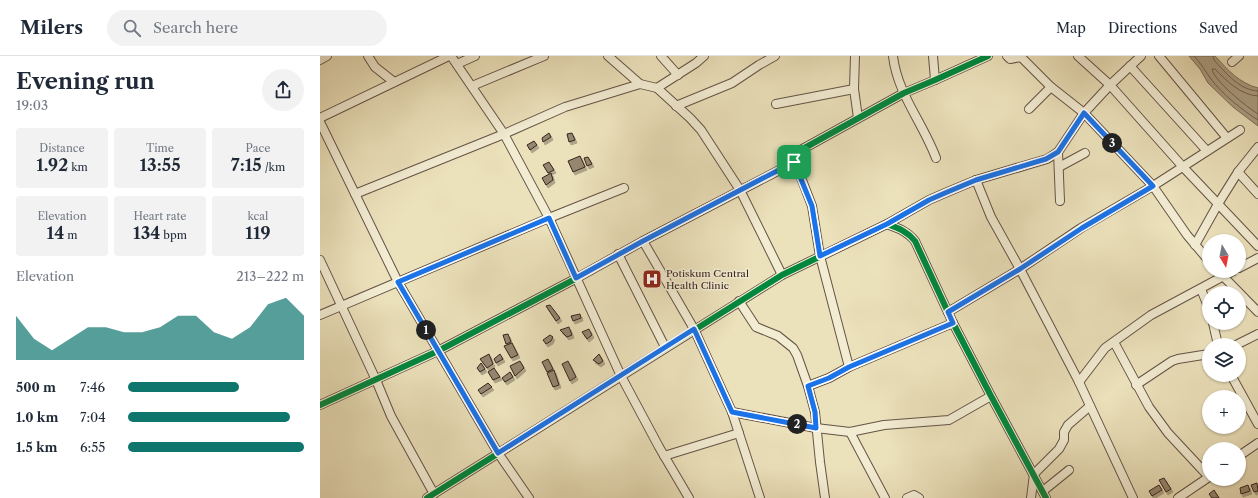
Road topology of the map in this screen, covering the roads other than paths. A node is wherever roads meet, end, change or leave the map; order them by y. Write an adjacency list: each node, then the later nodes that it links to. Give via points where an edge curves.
1 (327, 56): 19 (street)
2 (368, 56): 25 (street, via 375,67)
3 (450, 56): 21 (street); 25 (street)
4 (475, 56): 21 (street)
5 (544, 56): 28 (street)
6 (608, 56): 26 (street)
7 (662, 56): 23 (street)
8 (704, 56): 23 (street)
9 (775, 56): 34 (street, via 732,84)
10 (855, 56): 31 (street)
11 (893, 56): 32 (street)
12 (933, 56): 24 (street)
13 (988, 56): 24 (street)
14 (1007, 56): 29 (street, via 1010,59 1021,57)
15 (1078, 56): 27 (street)
16 (1141, 56): 22 (street)
17 (1159, 56): 42 (street)
18 (1239, 56): 20 (street)
19 (320, 60)
20 (1232, 62)
21 (457, 64): 28 (street)
22 (1130, 66): 27 (street); 44 (street)
23 (678, 75): 30 (street)
24 (935, 80): 32 (street)
25 (394, 82): 37 (street)
26 (640, 84): 30 (street); 41 (street, via 565,107)
27 (1110, 85): 36 (street); 50 (street)
28 (472, 86): 41 (street)
29 (1051, 87): 35 (street); 36 (street)
30 (657, 88): 34 (street)
31 (854, 89): 33 (street); 38 (street)
32 (904, 93): 38 (street); 47 (street, via 930,141)
33 (776, 104)
34 (676, 106): 55 (street, via 701,130)
35 (1029, 109)
36 (1084, 113): 45 (street); 53 (street)
37 (320, 118)
38 (858, 118): 48 (street, via 799,151)
39 (320, 122): 56 (street)
40 (1240, 130): 42 (street)
41 (504, 134): 56 (street); 60 (street)
42 (1228, 138): 44 (street)
43 (1258, 147): 51 (street)
44 (1208, 151): 50 (street)
45 (1058, 152): 49 (street); 52 (street, via 1046,159)
46 (1086, 153): 49 (street)
47 (936, 158)
48 (794, 162): 55 (street); 67 (street, via 812,206)
49 (1059, 167): 58 (street)
50 (1183, 167): 53 (street); 59 (street)
51 (1238, 172): 57 (street); 59 (street)
52 (976, 180): 61 (street, via 929,200); 71 (street, via 991,216)
53 (1153, 186): 63 (street); 71 (street)
54 (624, 188): 60 (street)
55 (740, 190): 62 (street); 72 (street)
56 (355, 194): 76 (street)
57 (1258, 194)
58 (1060, 201)
59 (1218, 204): 63 (street); 64 (street)
60 (549, 218): 73 (street); 76 (street)
61 (887, 224): 67 (street); 80 (street, via 902,229 915,241)
62 (643, 241): 66 (street); 84 (street)
63 (1195, 244): 65 (street)
64 (1258, 246)
65 (1202, 252)
66 (618, 254): 73 (street); 88 (street)
67 (820, 256): 72 (street); 91 (street)
68 (1258, 258): 70 (street)
69 (320, 260): 79 (street)
70 (1246, 264)
71 (1020, 269): 80 (street); 94 (street)
72 (782, 275): 78 (street)
73 (576, 278): 89 (street); 92 (street)
74 (1215, 278): 77 (street)
75 (1224, 278): 81 (street)
76 (398, 282): 79 (street); 89 (street)
77 (1201, 289): 87 (street, via 1150,315)
78 (739, 301): 84 (street); 97 (street, via 756,327 778,336 793,348)
79 (341, 306): 82 (street); 93 (street)
80 (948, 312): 83 (street)
81 (1258, 312)
82 (320, 315)
83 (953, 323): 91 (street); 98 (street)
84 (694, 329): 88 (street); 101 (street)
85 (1258, 335): 86 (street)
86 (1246, 340)
87 (1114, 342): 94 (street, via 1101,353); 96 (street)
88 (665, 348): 92 (street)
89 (438, 352): 93 (street); 108 (street)
90 (1202, 355): 96 (street, via 1172,361)
91 (849, 367): 97 (street)
92 (620, 376): 108 (street); 109 (street)
93 (376, 380): 99 (street); 115 (street)
94 (1079, 382): 100 (street)
95 (1235, 382): 102 (street)
96 (1136, 385): 110 (street, via 1168,433)
97 (808, 386): 103 (street, via 815,412)
98 (991, 396): 104 (street, via 949,420 884,425); 112 (street)
99 (320, 405)
100 (1090, 406): 112 (street, via 1068,425 1060,449); 124 (street)
101 (732, 412): 103 (street); 105 (street)
102 (1258, 424)
103 (816, 428): 104 (street); 119 (street)
104 (850, 432): 120 (street)
105 (739, 433): 109 (street); 118 (street)
106 (1258, 443): 107 (street)
107 (1246, 451)
108 (498, 453): 115 (street); 116 (street)
109 (664, 456): 117 (street)
110 (1202, 469)
111 (1069, 470): 114 (street)
112 (1034, 474): 114 (street); 123 (street)
113 (1202, 482): 125 (street)
114 (1044, 495)
115 (430, 496)
116 (529, 498)
117 (688, 498)
118 (760, 498)
119 (825, 498)
120 (885, 498)
121 (907, 498): 122 (street, via 914,495)
122 (919, 498)
123 (1031, 498)
124 (1133, 498)
125 (1178, 498)

